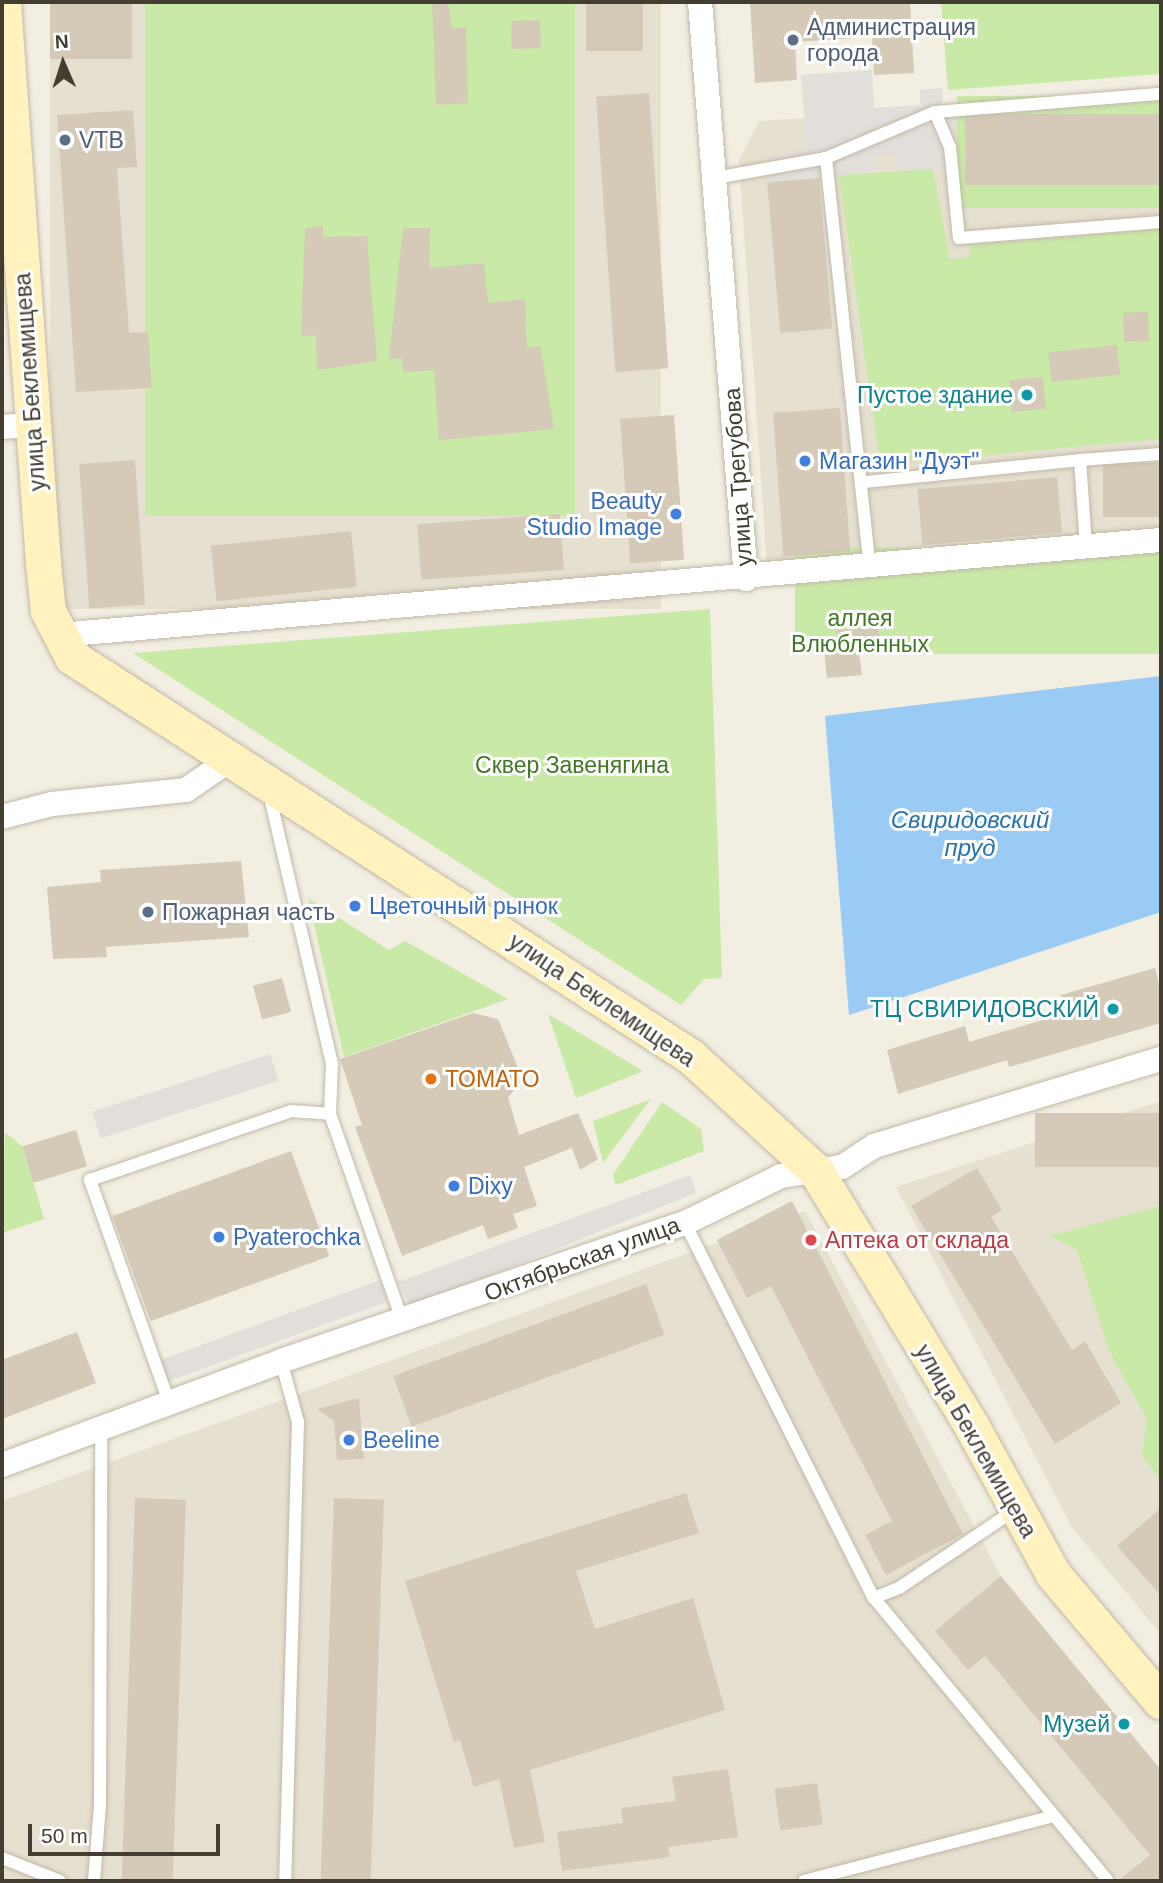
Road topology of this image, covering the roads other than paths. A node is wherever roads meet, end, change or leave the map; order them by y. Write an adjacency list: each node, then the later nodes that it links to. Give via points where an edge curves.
1 (3, 2): 8 (main road, улица Беклемищева)
2 (700, 2): 6 (street, улица Трегубова)
3 (1161, 94): 4 (lane)
4 (936, 112): 5 (lane); 7 (lane, via 950,147 959,238)
5 (826, 158): 6 (lane); 11 (lane)
6 (715, 178): 15 (street, улица Трегубова)
7 (1161, 222)
8 (17, 426): 16 (main road, улица Беклемищева, via 48,611)
9 (1161, 454): 10 (lane)
10 (1080, 460): 11 (lane); 13 (lane)
11 (864, 482): 14 (lane)
12 (1161, 540): 13 (street, улица Трегубова)
13 (1086, 547): 14 (street, улица Трегубова)
14 (870, 567): 15 (street, улица Трегубова)
15 (746, 579): 16 (street)
16 (59, 635): 17 (main road, улица Беклемищева, via 72,657)
17 (230, 759): 18 (main road, улица Беклемищева); 19 (street, via 186,790 52,804)
18 (265, 779): 21 (lane, via 332,1064); 22 (main road, улица Беклемищева, via 690,1056)
19 (2, 817)
20 (1161, 1059): 22 (street, Октябрьская улица, via 874,1146 842,1167)
21 (330, 1114): 24 (lane); 26 (lane, via 291,1111 90,1180)
22 (816, 1171): 23 (street, Октябрьская улица, via 781,1176); 29 (main road, улица Беклемищева)
23 (685, 1223): 24 (street, Октябрьская улица); 30 (lane)
24 (404, 1322): 25 (street, Октябрьская улица)
25 (281, 1361): 26 (street, Октябрьская улица); 36 (lane, via 298,1435)
26 (169, 1402): 27 (street, Октябрьская улица)
27 (101, 1427): 28 (street, Октябрьская улица); 35 (lane, via 100,1804)
28 (2, 1465)
29 (1016, 1509): 30 (lane, via 899,1588); 31 (main road, улица Беклемищева, via 1053,1574)
30 (874, 1598): 32 (lane)
31 (1161, 1702)
32 (1055, 1816): 37 (lane); 38 (lane)
33 (2, 1858): 34 (lane)
34 (60, 1881)
35 (94, 1881)
36 (285, 1881)
37 (804, 1881)
38 (1108, 1881)

